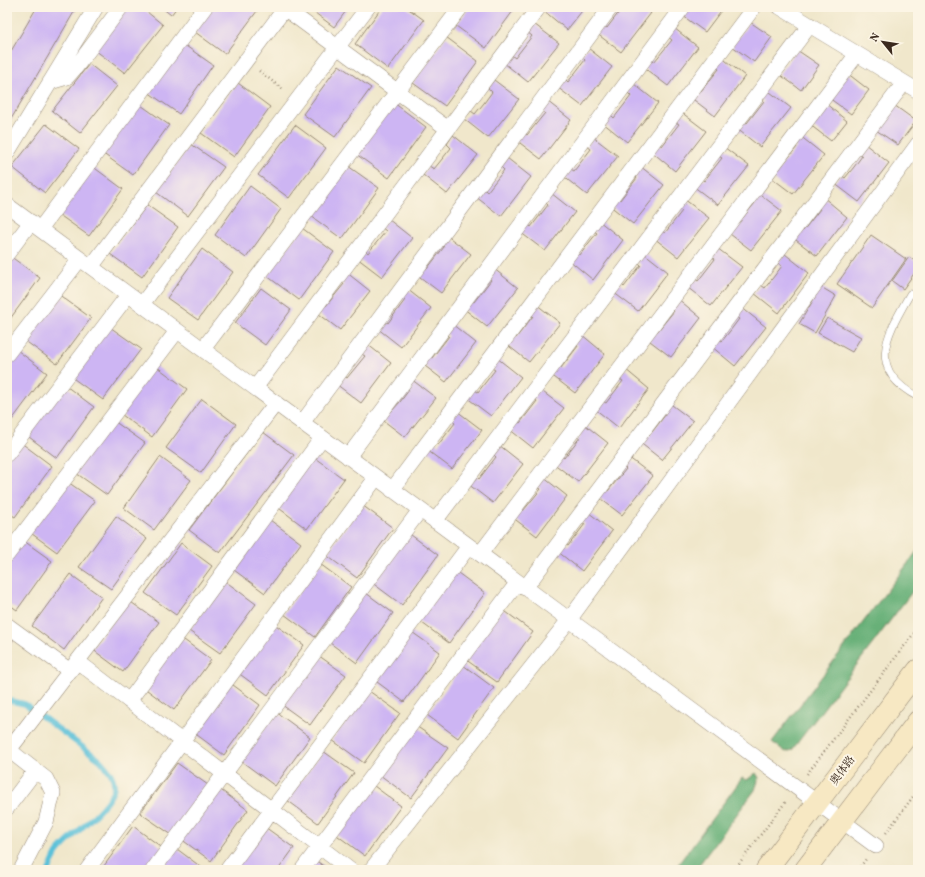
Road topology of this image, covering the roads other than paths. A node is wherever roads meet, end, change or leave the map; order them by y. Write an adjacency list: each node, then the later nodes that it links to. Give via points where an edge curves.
1 (96, 7): 15 (street)
2 (122, 7): 15 (street, via 76,68 67,77)
3 (205, 7): 23 (street)
4 (368, 7): 13 (street)
5 (461, 7): 17 (street)
6 (540, 7): 19 (street)
7 (611, 7): 35 (street)
8 (683, 7): 38 (street)
9 (754, 7): 40 (street)
10 (780, 7): 12 (street)
11 (285, 8): 13 (street); 25 (street, via 246,61)
12 (810, 26): 14 (street); 42 (street)
13 (338, 48): 17 (street); 28 (street)
14 (857, 54): 16 (street); 43 (street)
15 (50, 82): 21 (street)
16 (904, 82): 18 (street); 45 (street)
17 (398, 91): 19 (street); 30 (street)
18 (918, 91)
19 (448, 129): 32 (street)
20 (918, 144): 46 (street)
21 (7, 153)
22 (7, 205): 23 (street)
23 (35, 226): 24 (street); 25 (street)
24 (7, 254)
25 (85, 263): 27 (street); 31 (street)
26 (910, 294): 33 (lane, via 890,330 886,356 892,377 905,391)
27 (128, 295): 28 (street); 37 (street)
28 (142, 304): 29 (street)
29 (177, 331): 30 (street); 44 (street)
30 (203, 349): 32 (street)
31 (7, 354)
32 (255, 388): 34 (street)
33 (918, 398)
34 (276, 403): 35 (street); 48 (street)
35 (302, 423): 36 (street)
36 (322, 438): 38 (street); 50 (street)
37 (7, 454)
38 (348, 457): 39 (street)
39 (376, 478): 40 (street); 52 (street)
40 (392, 490): 41 (street)
41 (420, 510): 42 (street); 55 (street)
42 (435, 521): 43 (street)
43 (474, 550): 45 (street); 58 (street)
44 (7, 555)
45 (522, 585): 46 (street); 61 (street)
46 (569, 620): 56 (street); 68 (street)
47 (7, 625): 48 (street)
48 (73, 666): 50 (street); 53 (street)
49 (918, 670): 56 (main road, 奥体路)
50 (129, 701): 52 (street)
51 (918, 721): 59 (main road)
52 (183, 742): 55 (street); 63 (street)
53 (8, 749): 54 (street)
54 (36, 771): 57 (street); 62 (street, via 46,779 54,793 46,822)
55 (224, 774): 58 (street); 64 (street)
56 (817, 804): 59 (street); 69 (main road, 奥体路)
57 (7, 808)
58 (272, 810): 61 (street); 65 (street)
59 (842, 822): 60 (street); 70 (main road)
60 (876, 846)
61 (320, 847): 66 (street); 67 (street)
62 (21, 870)
63 (87, 870)
64 (153, 870)
65 (227, 870)
66 (302, 870)
67 (350, 870)
68 (371, 870)
69 (766, 870)
70 (805, 870)

